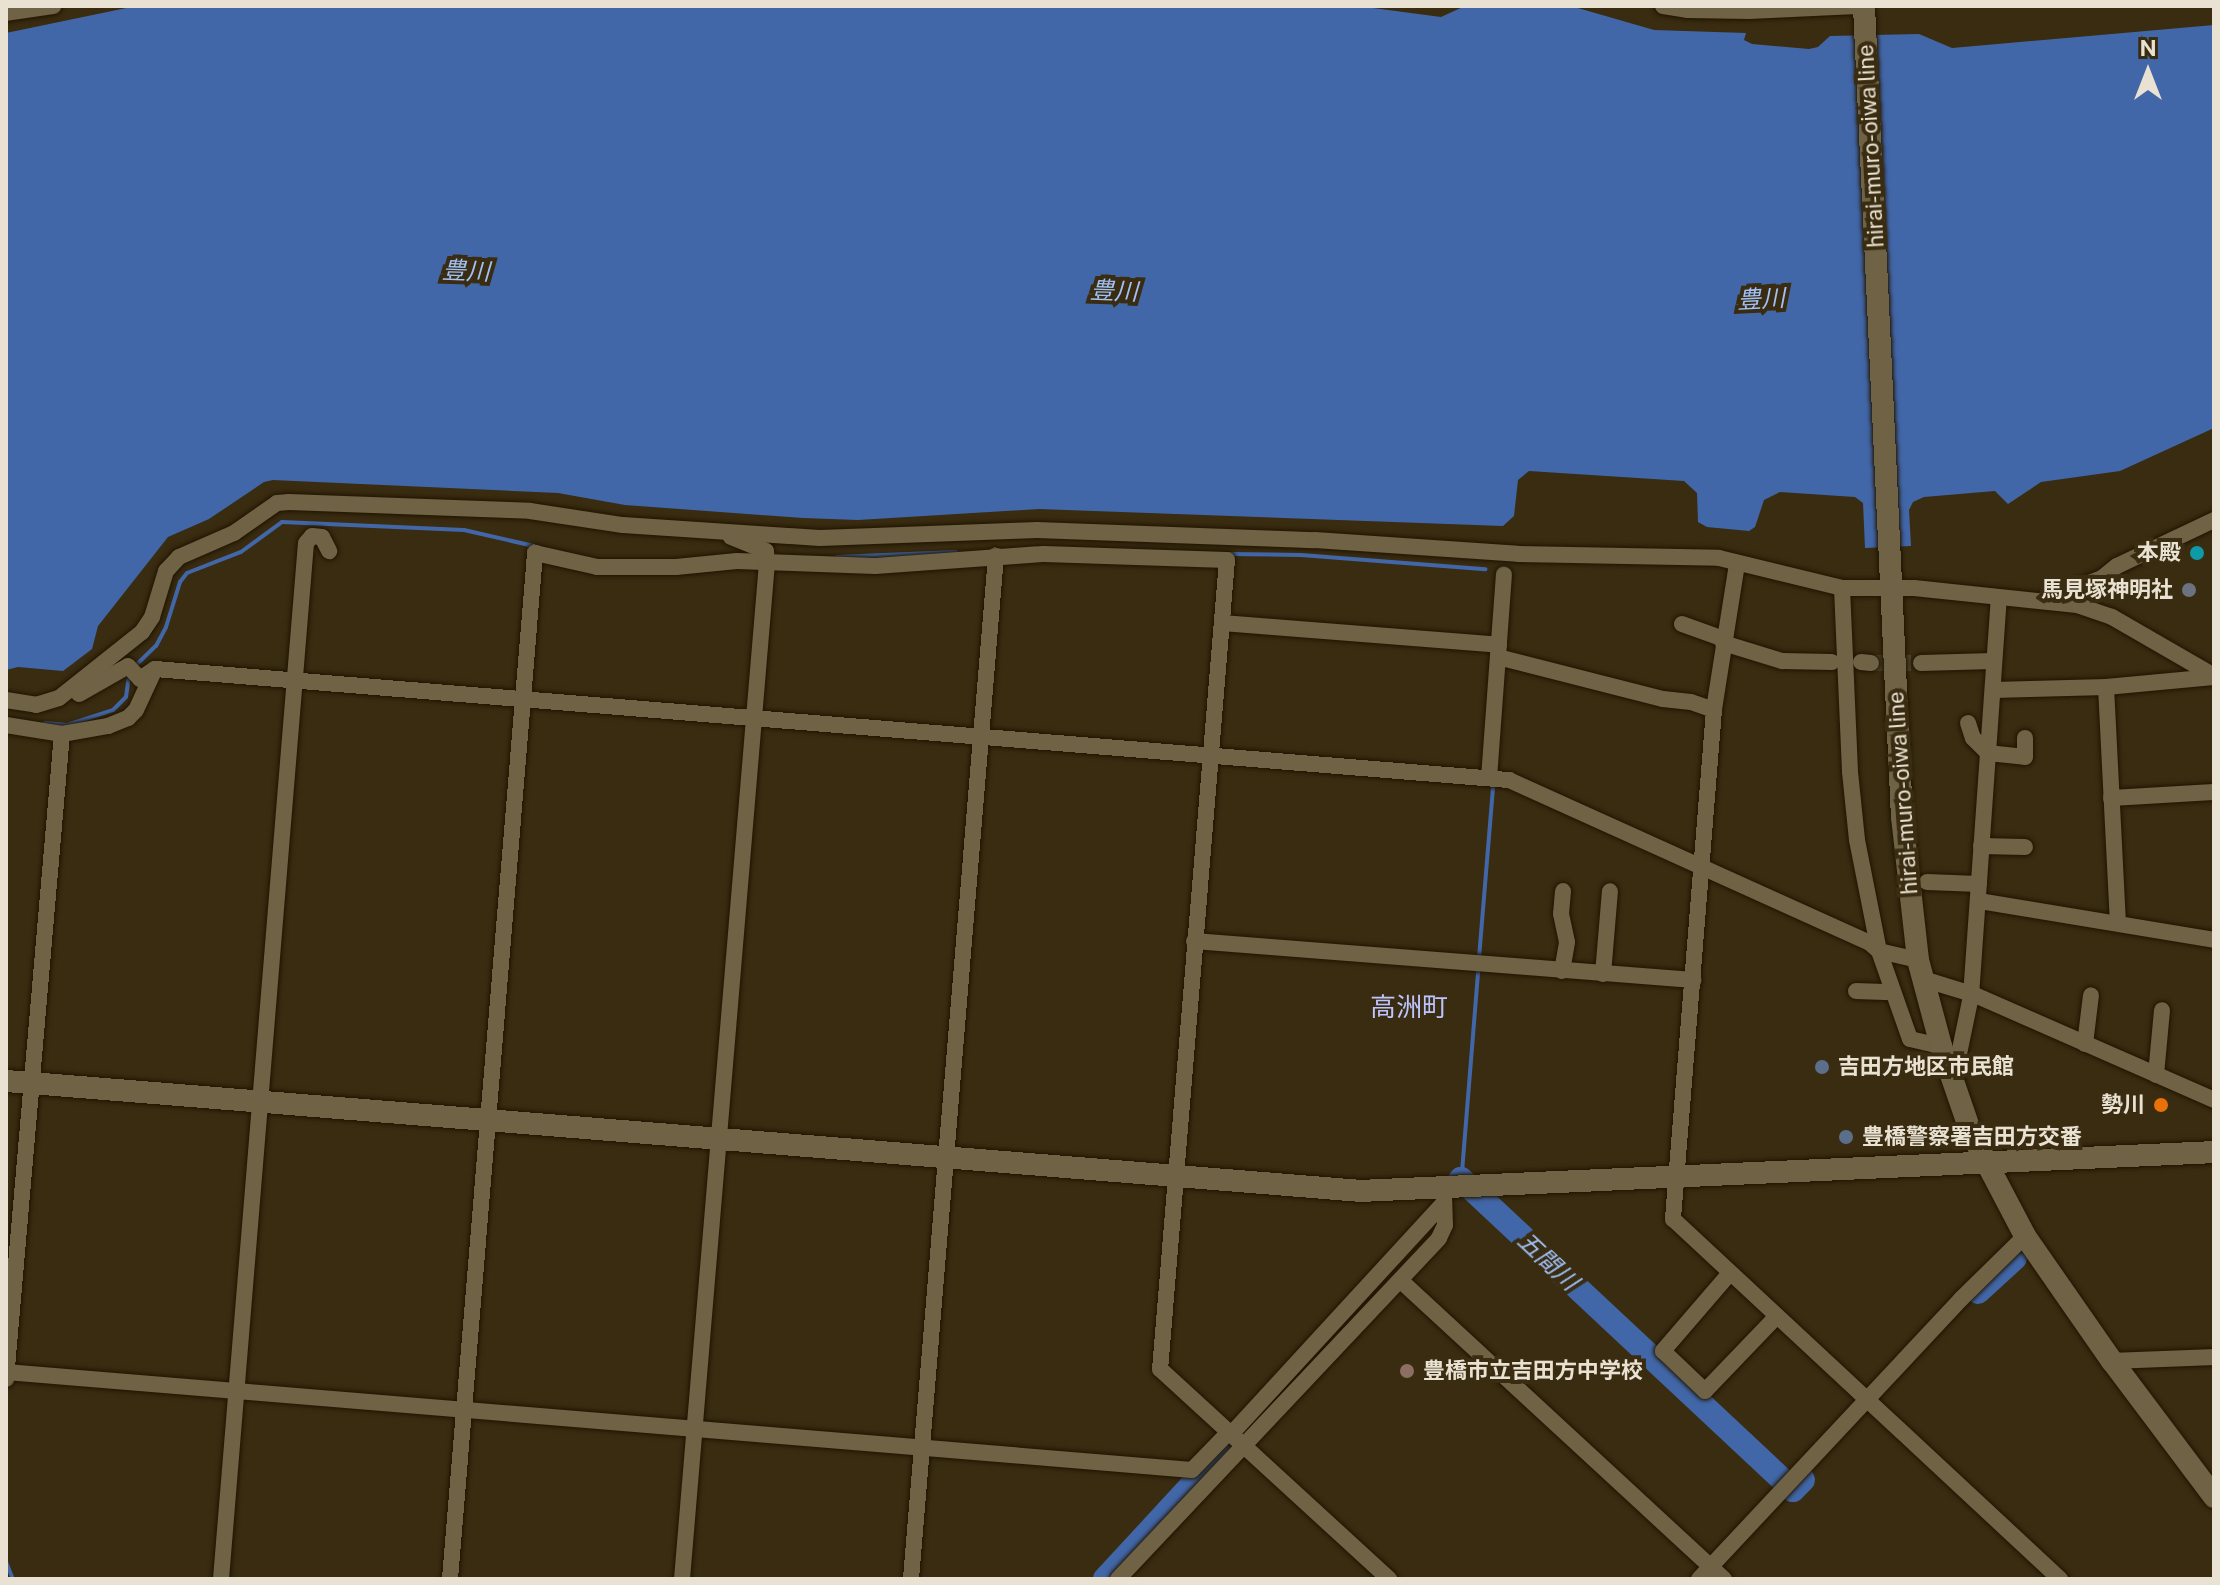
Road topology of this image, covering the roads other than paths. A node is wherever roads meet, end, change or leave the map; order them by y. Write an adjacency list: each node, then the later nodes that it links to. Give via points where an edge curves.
1 (53, 6): 5 (street)
2 (1663, 6): 3 (street)
3 (1749, 8): 4 (street)
4 (1862, 8): 13 (street, hirai-muro-oiwa line)
5 (6, 13)
6 (2214, 520): 16 (street, via 2102,578)
7 (730, 532): 10 (street, via 731,538); 11 (street, via 820,538 1037,530 1518,554 1719,558); 31 (street, via 623,525 530,511 277,503 234,533 171,563 142,632)
8 (329, 551): 26 (street, via 322,537 312,536 306,543)
9 (996, 556): 10 (street, via 875,566); 17 (street, via 1227,560); 37 (street)
10 (767, 558): 30 (street, via 676,567 597,567 535,553); 33 (street)
11 (1737, 564): 14 (street); 19 (street)
12 (1504, 575): 20 (street)
13 (1891, 584): 14 (street); 15 (street); 55 (street, hirai-muro-oiwa line, via 1902,817)
14 (1842, 588): 54 (street, via 1850,772)
15 (1999, 599): 16 (street); 21 (street)
16 (2045, 599): 25 (street, via 2112,617)
17 (1222, 623): 20 (street); 40 (street)
18 (1682, 624): 19 (street)
19 (1724, 641): 22 (street, via 1782,661); 32 (street)
20 (1498, 651): 32 (street); 41 (street)
21 (1993, 661): 23 (street); 28 (street)
22 (1832, 662)
23 (1921, 663)
24 (155, 669): 26 (street); 31 (street, via 140,679 133,671 61,704); 36 (street, via 128,718)
25 (2214, 677): 27 (street)
26 (295, 680): 30 (street); 70 (street)
27 (2106, 687): 28 (street); 43 (street)
28 (1993, 690): 39 (street)
29 (6, 700): 31 (street)
30 (522, 702): 33 (street); 71 (street)
31 (47, 704)
32 (1714, 710): 46 (street)
33 (752, 720): 37 (street); 72 (street)
34 (1968, 723): 39 (street, via 1973,738)
35 (6, 725): 36 (street)
36 (62, 734): 68 (street)
37 (981, 736): 40 (street); 74 (street)
38 (2025, 738): 39 (street, via 2025,757)
39 (1988, 753): 44 (street)
40 (1208, 755): 41 (street); 53 (street)
41 (1489, 778): 46 (street, via 1509,780)
42 (2214, 792): 43 (street)
43 (2111, 798): 51 (street)
44 (1981, 846): 45 (street); 50 (street)
45 (2025, 847)
46 (1702, 866): 54 (street); 58 (street)
47 (1927, 882): 50 (street)
48 (1563, 891): 56 (street, via 1567,942)
49 (1610, 891): 57 (street)
50 (1979, 892): 51 (street); 61 (street)
51 (2118, 922): 52 (street)
52 (2214, 940)
53 (1194, 941): 56 (street); 76 (street)
54 (1879, 951): 55 (street); 60 (street)
55 (1920, 969): 61 (street); 65 (street, hirai-muro-oiwa line)
56 (1562, 971): 57 (street)
57 (1603, 974): 58 (street)
58 (1693, 980): 77 (street)
59 (1856, 991): 60 (street)
60 (1892, 992): 65 (street, via 1910,1039)
61 (1971, 994): 64 (street); 65 (street, via 1958,1056)
62 (2091, 995): 64 (street)
63 (2162, 1010): 66 (street)
64 (2085, 1044): 66 (street)
65 (1944, 1056): 75 (street, hirai-muro-oiwa line)
66 (2156, 1075): 69 (street)
67 (6, 1081): 68 (street)
68 (33, 1084): 70 (street); 85 (street)
69 (2214, 1100)
70 (260, 1101): 71 (street); 87 (street)
71 (489, 1120): 72 (street); 89 (street)
72 (718, 1138): 74 (street); 90 (street)
73 (2214, 1152): 75 (street)
74 (946, 1157): 76 (street); 92 (street)
75 (1986, 1163): 77 (street); 79 (street, hirai-muro-oiwa line)
76 (1174, 1176): 78 (street); 91 (street, via 1160,1369)
77 (1676, 1176): 78 (street); 80 (street, via 1673,1219)
78 (1444, 1195): 81 (street, via 1445,1225 1439,1238); 91 (street, via 1234,1431)
79 (2025, 1236): 84 (street, hirai-muro-oiwa line); 88 (street)
80 (1730, 1273): 82 (street); 82 (street, via 1663,1351 1705,1391)
81 (1400, 1280): 91 (street); 94 (street)
82 (1777, 1316): 88 (street)
83 (2214, 1357): 84 (street)
84 (2112, 1361): 93 (street, hirai-muro-oiwa line)
85 (6, 1372): 86 (street); 87 (street)
86 (6, 1379)
87 (235, 1392): 89 (street); 95 (street)
88 (1867, 1400): 94 (street); 102 (street)
89 (464, 1410): 90 (street); 96 (street)
90 (694, 1429): 92 (street); 97 (street)
91 (1236, 1439): 92 (street, via 1192,1470); 99 (street); 100 (street)
92 (921, 1448): 98 (street)
93 (2214, 1497)
94 (1705, 1573): 101 (street)
95 (221, 1579)
96 (450, 1579)
97 (682, 1579)
98 (911, 1579)
99 (1118, 1579)
100 (1389, 1579)
101 (1724, 1579)
102 (2060, 1579)

